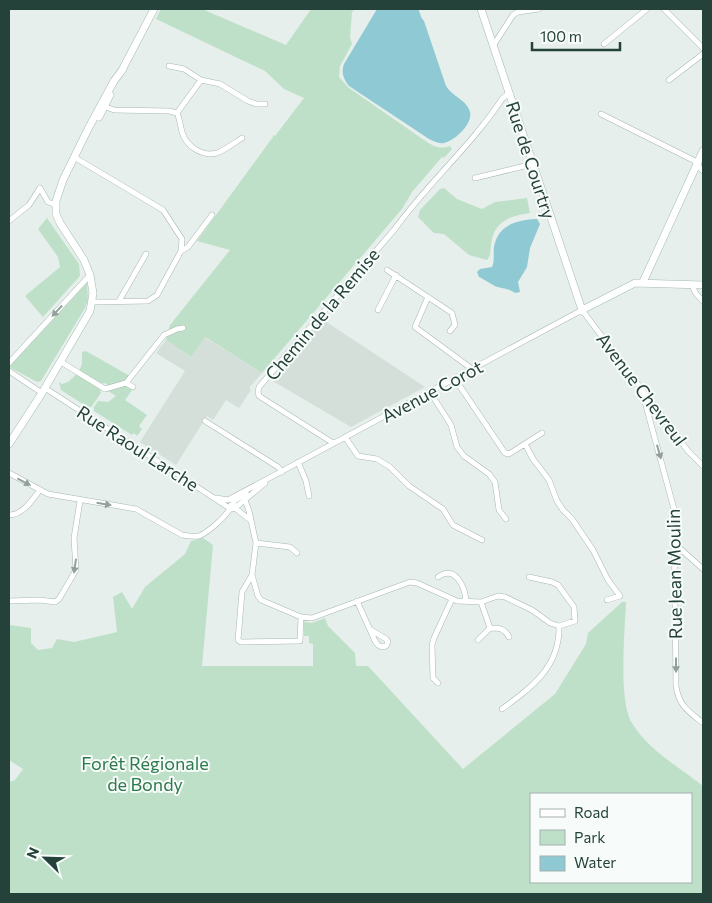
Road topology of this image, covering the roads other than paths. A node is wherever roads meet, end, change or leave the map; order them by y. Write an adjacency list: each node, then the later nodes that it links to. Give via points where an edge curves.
1 (154, 9): 15 (street)
2 (481, 9): 7 (street, Rue de Courtry)
3 (539, 9): 7 (street, via 513,15)
4 (647, 9): 6 (street)
5 (664, 9): 8 (street)
6 (604, 44)
7 (493, 46): 13 (street, Rue de Courtry)
8 (703, 48)
9 (703, 54): 12 (street)
10 (169, 66): 11 (street, via 184,69)
11 (201, 80): 14 (street, via 220,84 248,101); 16 (street)
12 (669, 80)
13 (509, 93): 22 (street, Rue de Courtry); 59 (street, Chemin de la Remise, via 260,387 259,396)
14 (265, 104)
15 (103, 106): 16 (street, via 114,110); 20 (street)
16 (177, 113): 18 (street, via 186,140 200,152 218,153)
17 (601, 114): 21 (street)
18 (242, 138)
19 (703, 151): 21 (street)
20 (74, 157): 25 (street, via 60,186); 28 (street, via 163,210 182,239)
21 (697, 163): 23 (street); 33 (street)
22 (533, 164): 24 (street); 41 (street, Rue de Courtry)
23 (703, 171)
24 (475, 178)
25 (56, 205): 27 (street, via 48,202 40,188 29,205); 32 (street, via 60,223)
26 (212, 215): 28 (street, via 188,247)
27 (9, 221)
28 (180, 250): 37 (street, via 157,295 148,301)
29 (146, 254): 37 (street)
30 (387, 270): 31 (street)
31 (396, 274): 36 (street); 40 (street)
32 (90, 275): 39 (street); 45 (street, one-way to 45)
33 (643, 282): 34 (street); 41 (street)
34 (692, 284): 35 (street); 38 (street)
35 (703, 285)
36 (428, 297): 43 (street, via 452,313 455,325); 46 (street, via 415,327)
37 (119, 301): 39 (street)
38 (703, 301)
39 (93, 302): 44 (street)
40 (378, 310)
41 (582, 310): 46 (street, Avenue Corot); 51 (street, Avenue Chevreul)
42 (183, 328): 49 (street, via 164,335)
43 (450, 331)
44 (61, 362): 49 (street, via 104,389); 52 (street)
45 (9, 363)
46 (472, 369): 48 (street, Avenue Corot)
47 (9, 371): 52 (street, Rue Raoul Larche)
48 (456, 379): 53 (street, Avenue Corot); 61 (street, via 505,453 509,454)
49 (126, 382): 50 (street)
50 (133, 387)
51 (641, 388): 54 (street, Avenue Chevreul); 55 (street, Rue Jean Moulin)
52 (44, 390): 60 (street); 69 (street, Rue Raoul Larche)
53 (430, 392): 58 (street, Avenue Corot); 75 (street, via 451,425 464,456 495,482 499,510)
54 (655, 407): 55 (street); 63 (street, Avenue Chevreul)
55 (647, 411): 79 (street, Rue Jean Moulin, one-way to 79, via 674,509)
56 (205, 421): 64 (street)
57 (542, 432): 61 (street)
58 (345, 437): 59 (street, Avenue Corot); 77 (street, via 358,456 377,459 390,467 410,486 444,509 453,525)
59 (333, 443): 62 (street, Avenue Corot)
60 (9, 444)
61 (525, 444): 86 (street, via 549,480 557,501 593,550 620,596)
62 (298, 462): 64 (street, Avenue Corot); 68 (street)
63 (703, 466)
64 (282, 472): 66 (street, Avenue Corot); 72 (street, Avenue Corot)
65 (9, 473): 67 (street, one-way to 67)
66 (248, 489): 71 (street, Avenue Corot); 73 (street, via 233,502)
67 (40, 490): 70 (street); 74 (street, via 17,514)
68 (309, 496)
69 (216, 498): 71 (street); 73 (street, Rue Raoul Larche)
70 (80, 500): 73 (street, one-way to 73, via 136,509 188,536 204,534); 87 (street, one-way to 87, via 74,538 76,570 59,599 55,602)
71 (228, 500): 73 (street)
72 (245, 500): 73 (street, Avenue Corot); 76 (street)
73 (233, 508): 76 (street, Rue Raoul Larche)
74 (9, 514)
75 (506, 519)
76 (251, 520): 78 (street)
77 (482, 540)
78 (256, 543): 80 (street, via 290,547); 82 (street)
79 (675, 544): 81 (street); 99 (street, Rue Jean Moulin, one-way to 99, via 676,686 680,702)
80 (297, 553)
81 (703, 569)
82 (252, 575): 91 (street, via 261,600); 91 (street, via 242,592 240,642 300,641)
83 (529, 577): 92 (street, via 558,585 574,607 575,621)
84 (438, 578): 89 (street, via 444,573 455,575 465,592)
85 (452, 599): 88 (street, via 417,582 410,582); 89 (street); 97 (street, via 432,645 433,678)
86 (607, 600)
87 (9, 601)
88 (358, 601): 91 (street, via 312,618); 94 (street)
89 (466, 601): 90 (street)
90 (481, 602): 92 (street, via 505,597); 93 (street)
91 (301, 617)
92 (558, 626): 98 (street, via 557,646 547,669 535,684)
93 (490, 628): 95 (street, via 501,628); 96 (street)
94 (371, 630)
95 (510, 637)
96 (478, 640)
97 (438, 683)
98 (502, 710)
99 (703, 723)

